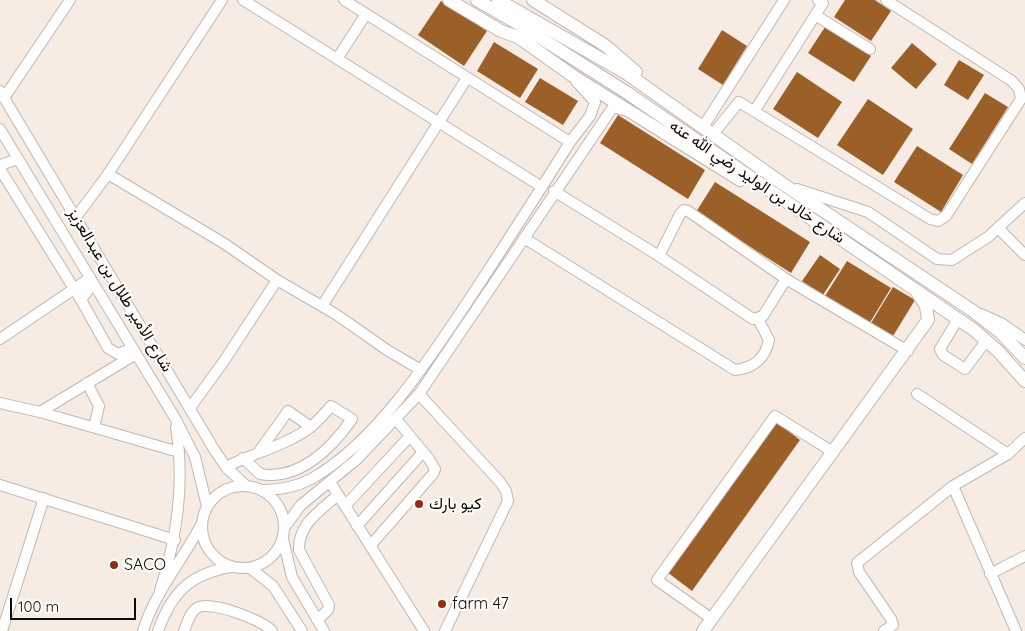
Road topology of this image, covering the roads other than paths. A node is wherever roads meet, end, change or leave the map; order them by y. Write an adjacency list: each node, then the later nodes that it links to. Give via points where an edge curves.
1 (70, 0): 18 (street)
2 (222, 0): 28 (street)
3 (243, 0): 15 (street)
4 (344, 0): 12 (street)
5 (449, 0): 16 (main road, via 518,37)
6 (477, 0): 31 (main road, شارع خالد بن الوليد رضي الله عنه, via 626,92)
7 (498, 0): 22 (main road, شارع خالد بن الوليد رضي الله عنه, via 626,73)
8 (533, 0): 22 (main road, via 606,46)
9 (784, 0): 22 (street)
10 (886, 0): 19 (street, via 1012,81 1019,89 1021,99 946,216 938,221 930,219)
11 (822, 1): 13 (street)
12 (366, 14): 15 (street); 17 (street)
13 (815, 15): 14 (street); 19 (street)
14 (870, 49)
15 (337, 58): 21 (street)
16 (573, 76): 20 (main road); 24 (street, via 595,102 590,116)
17 (466, 78): 21 (street); 24 (street)
18 (2, 95): 34 (street, شارع الأمير طلال بن عبدالعزيز)
19 (755, 110): 22 (street, via 739,102)
20 (635, 114): 31 (main road, via 740,180); 32 (street, via 613,107)
21 (437, 123): 30 (street); 45 (street)
22 (705, 129): 29 (main road, شارع خالد بن الوليد رضي الله عنه)
23 (1, 134): 25 (street, شارع الأمير طلال بن عبدالعزيز)
24 (570, 142): 30 (street)
25 (18, 159): 26 (street); 39 (street, شارع الأمير طلال بن عبدالعزيز)
26 (0, 165)
27 (0, 169): 42 (street)
28 (108, 174): 34 (street); 40 (street, via 225,244)
29 (783, 184): 35 (street, via 868,212 937,259 952,260); 46 (main road, شارع خالد بن الوليد رضي الله عنه)
30 (542, 187): 55 (street)
31 (767, 189): 43 (main road, شارع خالد بن الوليد رضي الله عنه)
32 (554, 191): 36 (street); 38 (street)
33 (1025, 203): 35 (street)
34 (76, 217): 61 (street, شارع الأمير طلال بن عبدالعزيز)
35 (998, 228): 37 (street)
36 (524, 238): 47 (street, via 735,370 748,369 761,360 767,349 769,340); 58 (street)
37 (1025, 255)
38 (659, 256): 41 (street, via 684,210); 47 (street, via 753,319)
39 (91, 280): 42 (street); 44 (street); 52 (street, شارع الأمير طلال بن عبدالعزيز)
40 (277, 280): 45 (street); 61 (street)
41 (786, 280): 47 (street); 53 (street)
42 (73, 289): 44 (street); 49 (street)
43 (917, 291): 48 (main road, شارع خالد بن الوليد رضي الله عنه); 53 (main road, via 926,306 928,320)
44 (81, 300): 52 (street, via 113,353)
45 (322, 306): 55 (street)
46 (975, 313): 50 (street, via 989,316); 54 (main road, شارع خالد بن الوليد رضي الله عنه, via 1000,332)
47 (758, 319)
48 (958, 319): 51 (main road, شارع خالد بن الوليد رضي الله عنه); 51 (street, via 940,349 943,355 965,369)
49 (0, 338)
50 (1025, 340)
51 (986, 341): 56 (main road, شارع خالد بن الوليد رضي الله عنه)
52 (134, 351): 57 (street); 63 (street, شارع الأمير طلال بن عبدالعزيز)
53 (908, 351): 72 (main road)
54 (1025, 358)
55 (422, 370): 80 (street, via 332,465 291,487)
56 (1025, 381)
57 (87, 383): 62 (street); 65 (street, via 99,406)
58 (419, 394): 64 (street); 105 (street, via 500,482 508,501)
59 (917, 394): 73 (street)
60 (0, 403): 62 (street)
61 (190, 408): 75 (street, شارع الأمير طلال بن عبدالعزيز)
62 (40, 412): 65 (street)
63 (175, 418): 70 (street); 83 (street, شارع الأمير طلال بن عبدالعزيز, via 195,457)
64 (396, 419): 67 (street); 76 (street)
65 (94, 427): 70 (street)
66 (310, 427): 69 (street); 69 (street, via 288,411); 74 (street, via 331,406 352,419 335,443 299,469 260,474)
67 (410, 436): 71 (street); 84 (street)
68 (1025, 438): 73 (street)
69 (260, 451): 74 (street)
70 (179, 452): 88 (street, via 179,509)
71 (423, 452): 86 (street); 89 (street, via 433,464 433,474)
72 (834, 452): 95 (main road); 95 (street, via 775,416 657,580)
73 (1008, 454): 79 (street)
74 (243, 458): 75 (street)
75 (226, 467): 78 (street, شارع الأمير طلال بن عبدالعزيز)
76 (330, 482): 81 (street); 87 (street, via 301,505)
77 (0, 485): 82 (street)
78 (245, 485): 80 (street); 83 (street, via 227,488)
79 (954, 486): 93 (street); 107 (street, via 857,563 859,572 893,624)
80 (264, 490): 87 (street, via 281,511)
81 (338, 495): 84 (street); 96 (street, via 304,526 298,540 299,550 329,605)
82 (44, 498): 88 (street); 97 (street)
83 (207, 506): 85 (street)
84 (345, 506): 86 (street)
85 (201, 525): 91 (street, via 209,551 222,564); 94 (street)
86 (357, 526): 89 (street)
87 (283, 534): 92 (street, via 280,548 267,561); 96 (street, via 292,577)
88 (175, 540): 94 (street)
89 (370, 546): 104 (street)
90 (1025, 556): 93 (street)
91 (232, 567): 92 (street); 99 (street, via 210,571 184,587 165,612)
92 (250, 568): 102 (street, via 273,586)
93 (990, 574): 108 (street)
94 (160, 591): 98 (street)
95 (712, 618): 106 (main road)
96 (317, 620): 103 (street)
97 (4, 630)
98 (143, 631)
99 (158, 631)
100 (184, 631): 101 (street, via 193,611 208,606 257,619)
101 (272, 631)
102 (302, 631)
103 (324, 631)
104 (424, 631)
105 (445, 631)
106 (702, 631)
107 (884, 631)
108 (1016, 631)

